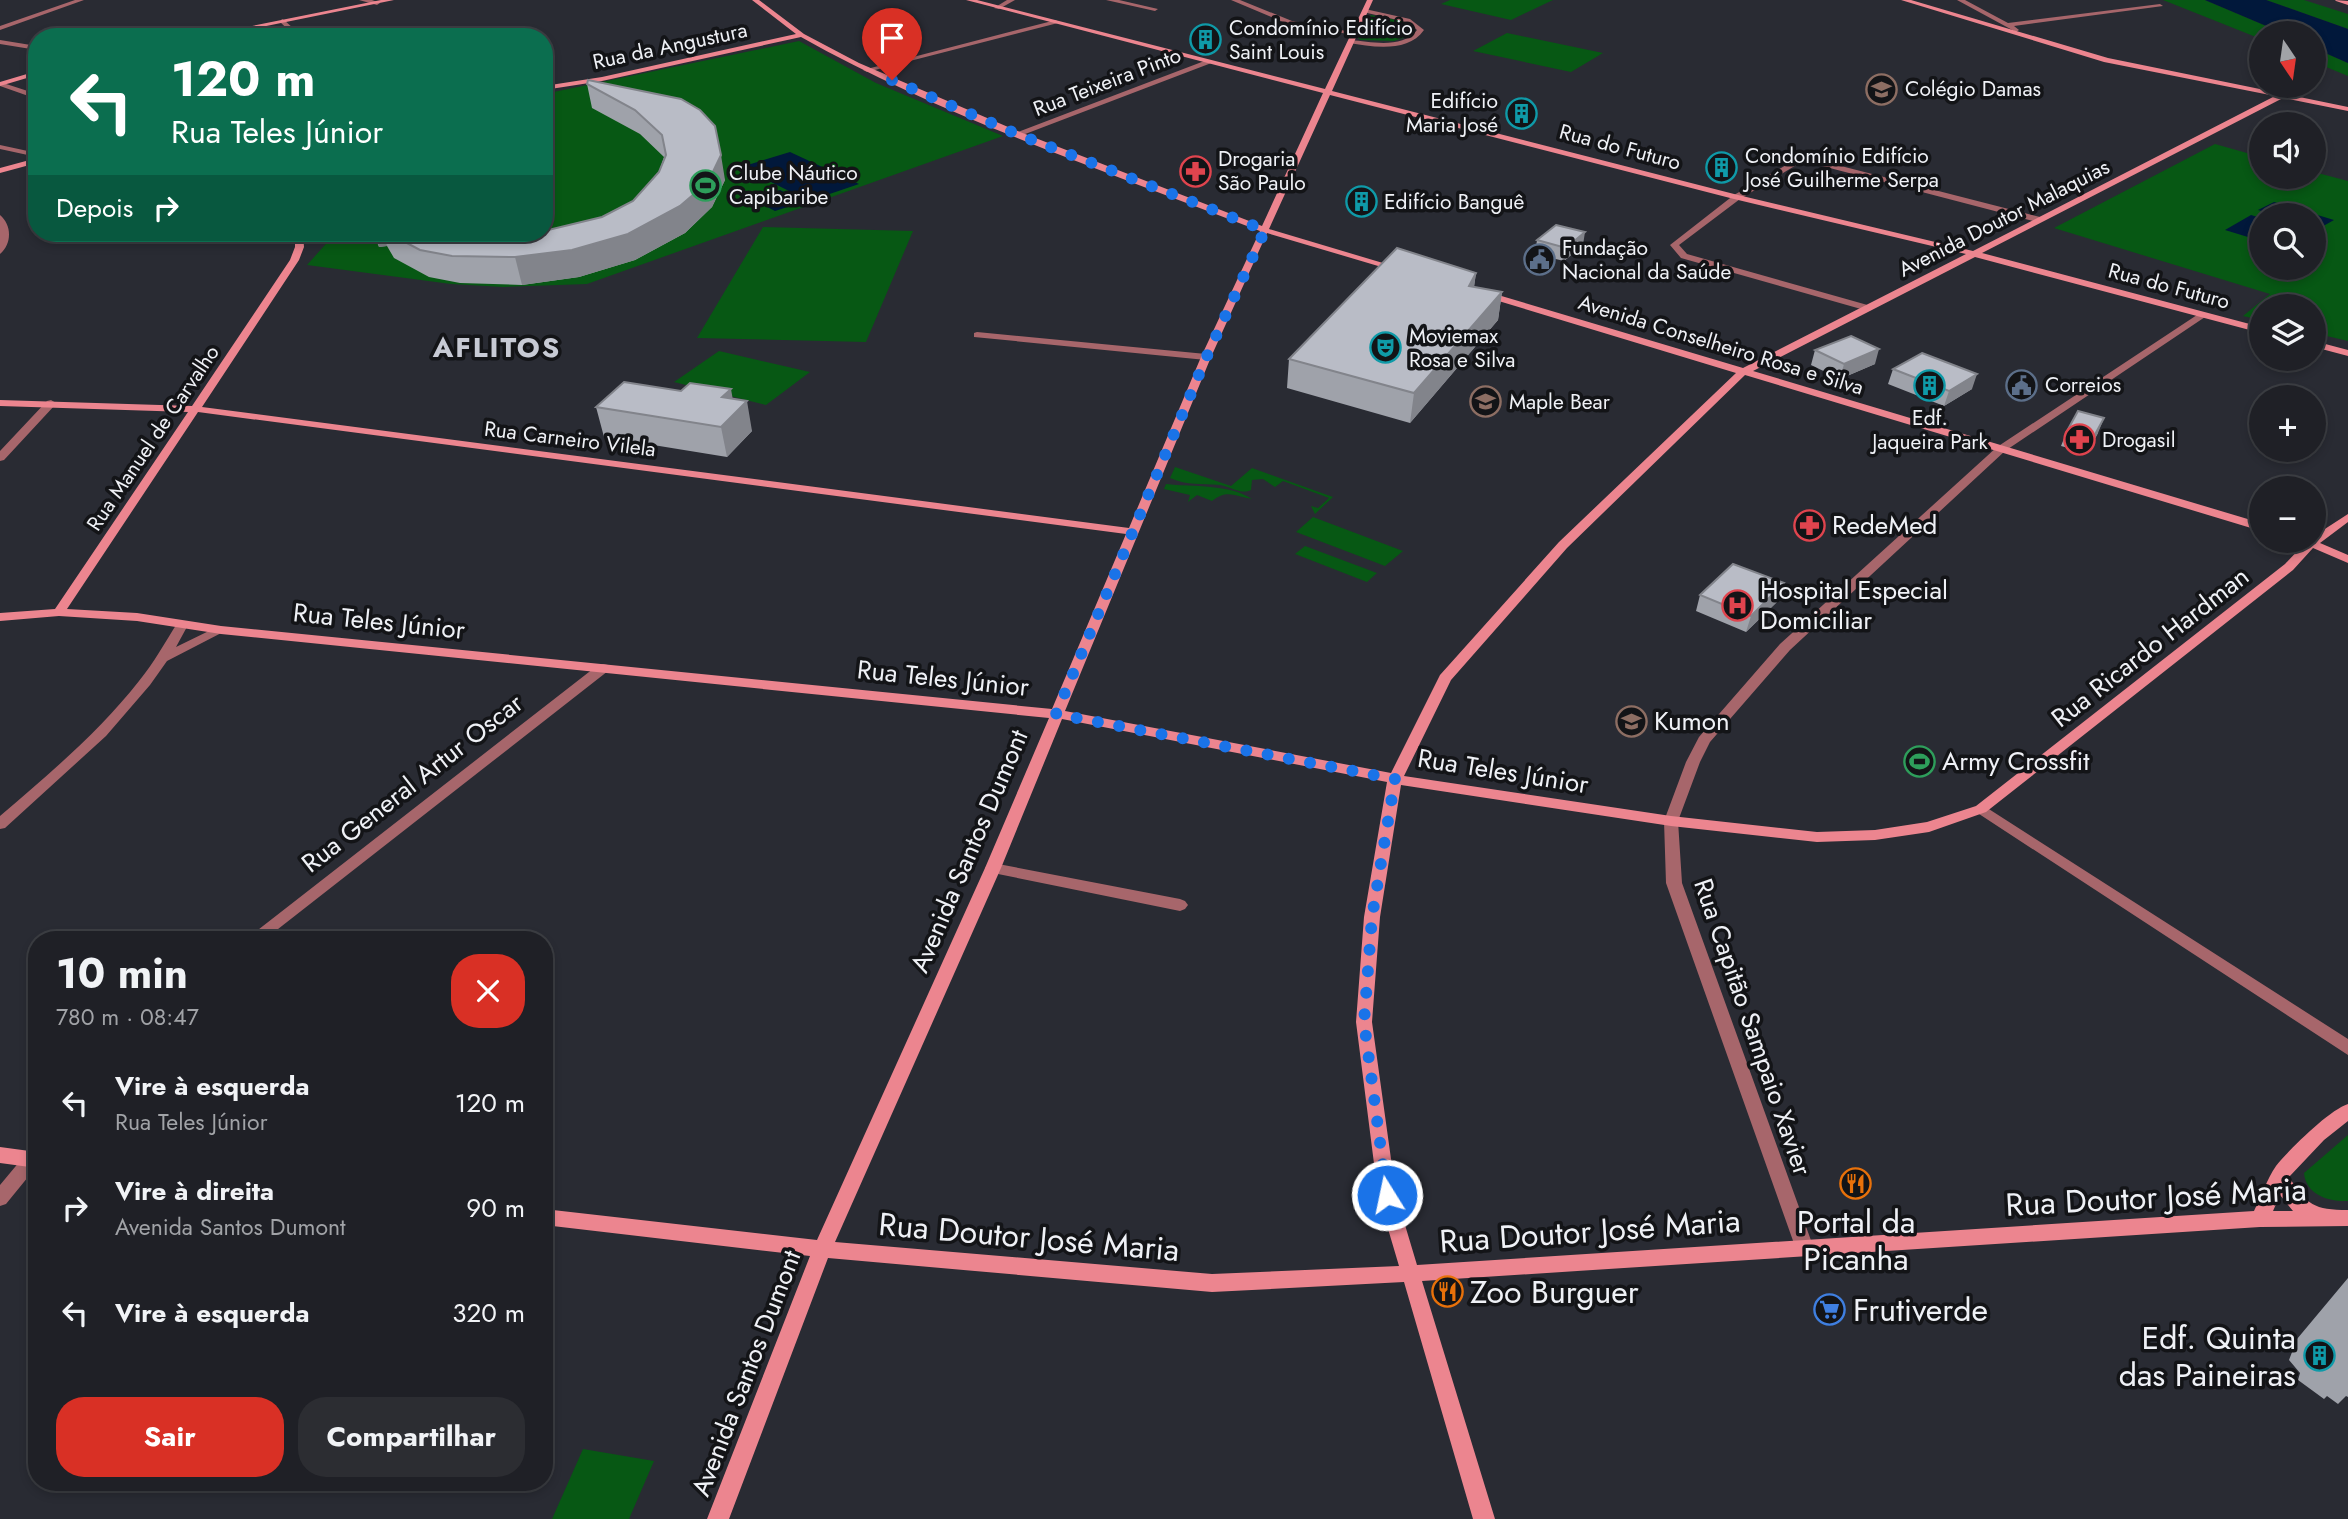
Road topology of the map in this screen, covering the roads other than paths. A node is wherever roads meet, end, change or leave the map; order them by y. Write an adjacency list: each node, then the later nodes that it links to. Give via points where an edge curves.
1 (81, 0): 22 (street)
2 (362, 0): 13 (street)
3 (391, 0): 13 (street)
4 (755, 0): 27 (street)
5 (969, 0): 16 (street, Rua do Futuro)
6 (1012, 0): 16 (street)
7 (1109, 0): 17 (street)
8 (1234, 0): 25 (street, via 1283,21)
9 (1370, 0): 18 (street, Avenida Santos Dumont)
10 (1904, 0): 26 (street)
11 (1960, 0): 21 (street)
12 (2338, 0): 14 (street)
13 (377, 3): 19 (street)
14 (2348, 3)
15 (2160, 6): 21 (street)
16 (997, 8): 20 (street, Rua do Futuro)
17 (1155, 9)
18 (1365, 11): 25 (street, Avenida Santos Dumont); 29 (street, via 1408,20 1421,30 1415,38 1401,42)
19 (282, 21): 23 (street); 24 (street)
20 (1056, 22): 31 (street, Rua do Futuro); 32 (street)
21 (2009, 25): 26 (street)
22 (0, 28)
23 (246, 28)
24 (290, 28)
25 (1354, 33): 29 (street, Avenida Santos Dumont)
26 (2020, 33): 36 (street, via 2120,64)
27 (802, 35): 32 (street); 35 (street, Rua da Angustura)
28 (0, 42): 30 (street)
29 (1351, 42): 37 (street, Avenida Santos Dumont)
30 (28, 47)
31 (1210, 62): 37 (street, Rua do Futuro); 42 (street, Rua Teixeira Pinto)
32 (867, 70): 42 (street)
33 (28, 76): 34 (street)
34 (0, 84): 38 (street)
35 (553, 87)
36 (2249, 90)
37 (1326, 91): 47 (street, Rua do Futuro); 50 (street, Avenida Santos Dumont)
38 (28, 94)
39 (2277, 98): 49 (street, Avenida Doutor Malaquias)
40 (2291, 98): 41 (street)
41 (2348, 109)
42 (1017, 134): 50 (street)
43 (0, 147): 44 (street)
44 (28, 155)
45 (28, 161): 46 (street)
46 (0, 171)
47 (1737, 197): 49 (street, via 1794,160 1806,158); 53 (street, Rua do Futuro); 56 (street, via 1677,241 1677,251)
48 (0, 218): 52 (street, via 6,234)
49 (2037, 219): 53 (street, Avenida Doutor Malaquias)
50 (1265, 230): 54 (street); 62 (street, Avenida Santos Dumont)
51 (302, 242): 66 (street, Rua Manuel de Carvalho)
52 (0, 251)
53 (1972, 253): 56 (street, Avenida Doutor Malaquias); 57 (street, Rua do Futuro)
54 (1409, 272)
55 (1471, 290): 63 (street, Avenida Conselheiro Rosa e Silva)
56 (1868, 308): 63 (street, Avenida Doutor Malaquias)
57 (2203, 315): 58 (street, Rua do Futuro); 67 (street, Rua Capitão Sampaio Xavier)
58 (2249, 327)
59 (977, 335): 62 (street)
60 (2326, 347): 61 (street)
61 (2348, 353)
62 (1206, 358): 72 (street, Avenida Santos Dumont)
63 (1743, 372): 67 (street, Avenida Conselheiro Rosa e Silva); 83 (street, Avenida Doutor Malaquias, via 1563,545 1445,678)
64 (0, 402): 65 (street, Rua Carneiro Vilela)
65 (51, 403): 66 (street, Rua Carneiro Vilela); 68 (street)
66 (196, 409): 72 (street, Rua Carneiro Vilela); 76 (street, Rua Manuel de Carvalho)
67 (2001, 449): 70 (street, Avenida Conselheiro Rosa e Silva); 85 (street, Rua Capitão Sampaio Xavier, via 1785,647 1745,691 1704,740)
68 (0, 458)
69 (2348, 517): 71 (street, Rua Ricardo Hardman)
70 (2249, 523)
71 (2326, 531)
72 (1134, 532): 82 (street, Avenida Santos Dumont)
73 (2326, 550): 75 (street)
74 (2300, 553): 84 (street, Rua Ricardo Hardman, via 2289,568)
75 (2348, 559)
76 (59, 612): 77 (street, Rua Teles Júnior); 78 (street, Rua Teles Júnior)
77 (0, 617)
78 (182, 625): 79 (street, Rua Teles Júnior); 80 (street)
79 (221, 630): 80 (street); 81 (street, Rua Teles Júnior)
80 (166, 657): 86 (street, via 122,711)
81 (603, 668): 82 (street, Rua Teles Júnior); 89 (street, Rua General Artur Oscar)
82 (1056, 714): 83 (street, Rua Teles Júnior); 87 (street, Avenida Santos Dumont)
83 (1395, 779): 85 (street, Rua Teles Júnior); 103 (street, Avenida Doutor Malaquias, via 1372,917 1364,1022 1387,1195)
84 (1981, 809): 85 (street, Rua Teles Júnior, via 1929,827 1828,837); 90 (street)
85 (1671, 821): 101 (street, Rua Capitão Sampaio Xavier, via 1674,884)
86 (0, 824)
87 (993, 869): 88 (street); 102 (street, Avenida Santos Dumont)
88 (1180, 905)
89 (265, 931)
90 (2348, 1048)
91 (2348, 1111): 95 (street, via 2292,1159)
92 (0, 1155): 93 (street)
93 (28, 1157)
94 (28, 1165): 96 (street)
95 (2279, 1178): 98 (street); 99 (street, via 2296,1203)
96 (0, 1198)
97 (553, 1218): 102 (street, Rua Doutor José Maria)
98 (2260, 1219): 99 (street, Rua Doutor José Maria); 101 (street, Rua Doutor José Maria)
99 (2323, 1219): 100 (street, Rua Doutor José Maria)
100 (2348, 1219)
101 (1804, 1246): 103 (street, Rua Doutor José Maria)
102 (822, 1249): 103 (street, Rua Doutor José Maria, via 1212,1283); 104 (street, Avenida Santos Dumont)
103 (1408, 1272): 105 (street, Avenida Doutor Malaquias)
104 (718, 1519)
105 (1484, 1519)

